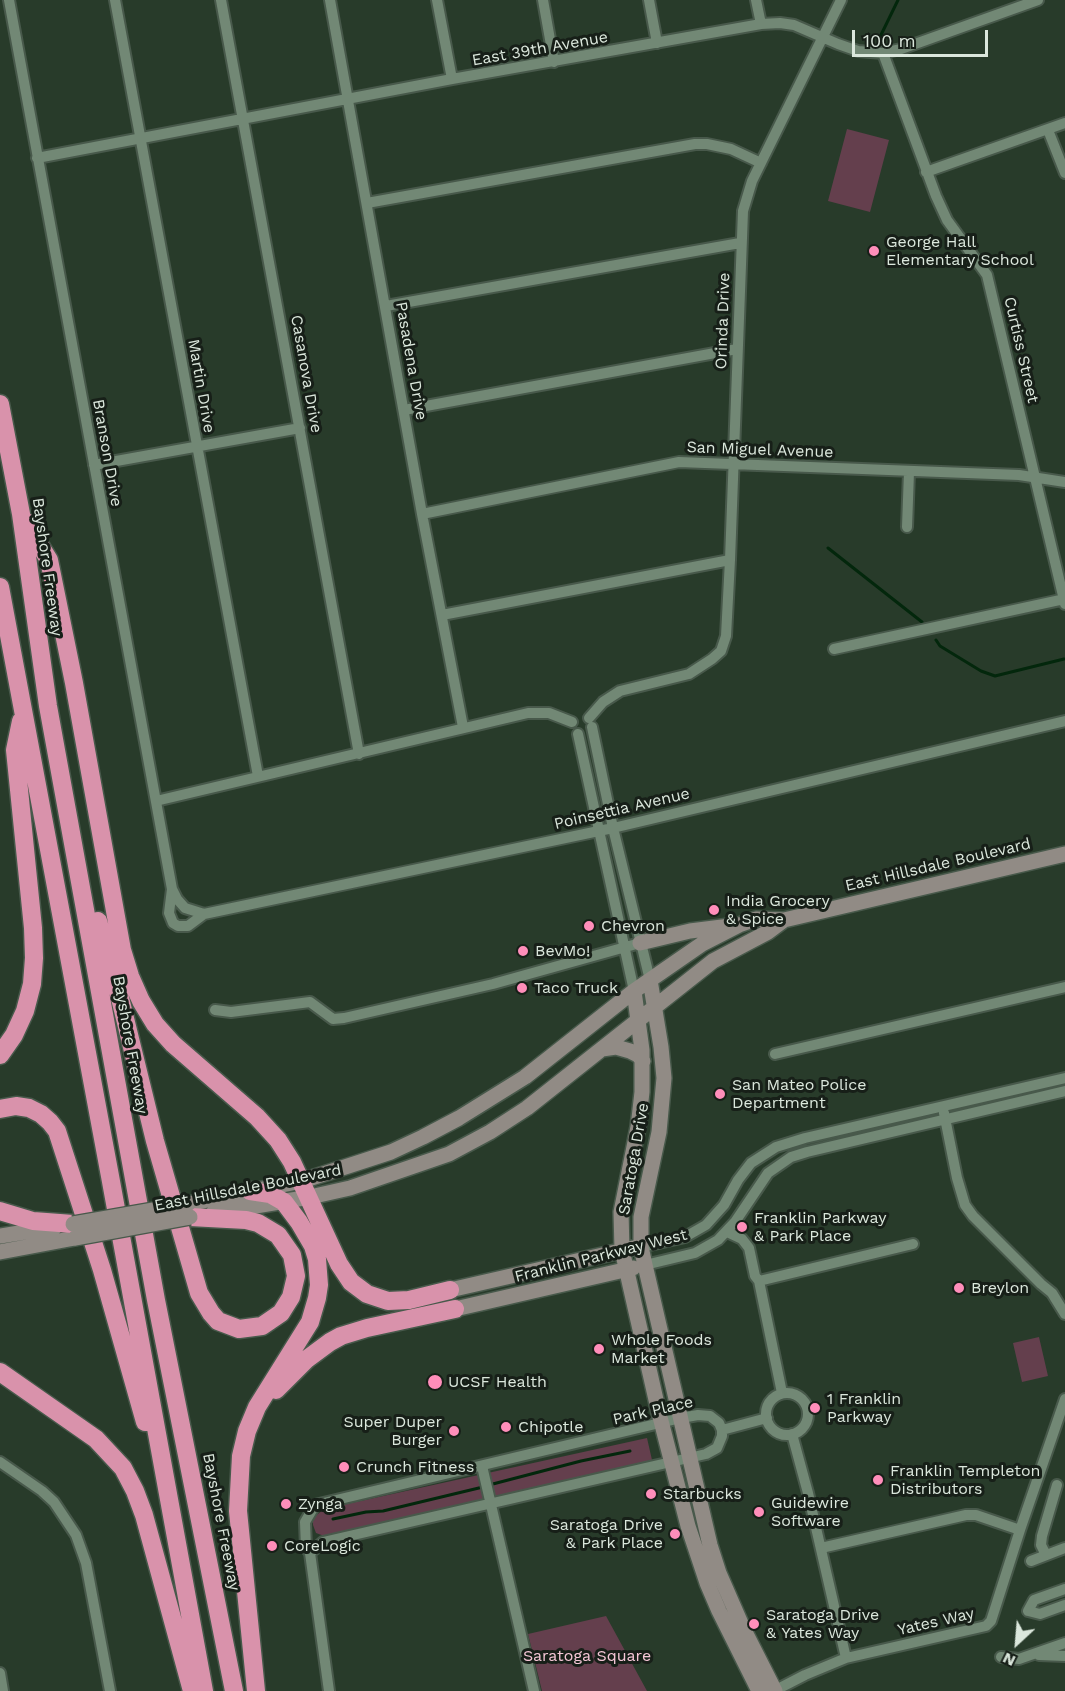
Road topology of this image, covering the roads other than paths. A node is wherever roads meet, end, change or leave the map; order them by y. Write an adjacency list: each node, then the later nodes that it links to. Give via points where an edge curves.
1 (9, 0): 22 (street, Branson Drive)
2 (115, 0): 21 (street, Martin Drive)
3 (221, 0): 18 (street, Casanova Drive)
4 (330, 0): 17 (street, Pasadena Drive)
5 (437, 0): 16 (street)
6 (543, 0): 15 (street)
7 (649, 0): 13 (street)
8 (756, 0): 11 (street)
9 (841, 0): 12 (street, Orinda Drive)
10 (1038, 0): 14 (street, East 39th Avenue)
11 (760, 24): 12 (street, East 39th Avenue, via 794,25); 13 (street, East 39th Avenue)
12 (822, 38): 14 (street, East 39th Avenue, via 858,51); 23 (street, Orinda Drive)
13 (657, 43): 15 (street, East 39th Avenue)
14 (883, 53): 24 (street, Curtiss Street)
15 (554, 62): 16 (street, East 39th Avenue)
16 (452, 80): 17 (street, East 39th Avenue)
17 (348, 100): 18 (street, East 39th Avenue); 26 (street, Pasadena Drive)
18 (243, 120): 21 (street, East 39th Avenue); 32 (street, Casanova Drive)
19 (1065, 123): 20 (street)
20 (1048, 129): 24 (street); 25 (street)
21 (140, 139): 22 (street, East 39th Avenue); 33 (street, Martin Drive)
22 (37, 158): 34 (street, Branson Drive)
23 (761, 163): 26 (street, via 731,148 695,144); 27 (street, Orinda Drive, via 743,211)
24 (926, 172): 37 (street, Curtiss Street, via 947,220 987,275)
25 (1065, 173)
26 (368, 203): 28 (street, Pasadena Drive)
27 (740, 243): 28 (street); 29 (street, Orinda Drive)
28 (386, 306): 31 (street, Pasadena Drive)
29 (737, 349): 31 (street); 35 (street, Orinda Drive)
30 (0, 404): 39 (highway, Bayshore Freeway)
31 (404, 410): 40 (street, Pasadena Drive)
32 (300, 428): 33 (street); 53 (street, Casanova Drive)
33 (197, 448): 34 (street); 54 (street, Martin Drive)
34 (94, 465): 55 (street, Branson Drive)
35 (734, 466): 36 (street, San Miguel Avenue); 40 (street, San Miguel Avenue, via 679,462); 42 (street, Orinda Drive)
36 (909, 472): 37 (street, San Miguel Avenue); 41 (street)
37 (1036, 478): 38 (street, San Miguel Avenue); 44 (street, Curtiss Street)
38 (1065, 482)
39 (21, 514): 58 (highway, Bayshore Freeway, via 40,660); 82 (highway, via 49,560 119,937 130,976 141,1001 164,1034 268,1129 285,1150)
40 (422, 514): 45 (street, Pasadena Drive)
41 (907, 527)
42 (730, 560): 45 (street); 50 (street, Orinda Drive, via 726,636 721,651 689,674 620,691 603,702)
43 (0, 587): 47 (highway)
44 (1065, 601): 46 (street)
45 (442, 615): 51 (street, Pasadena Drive)
46 (834, 650)
47 (22, 712): 75 (highway, via 15,750 34,958 25,1011); 114 (highway)
48 (1065, 721): 56 (street, Poinsettia Avenue)
49 (572, 722): 50 (street, via 579,715); 51 (street, via 549,713 528,712); 52 (street, via 572,729)
50 (590, 722): 52 (street, via 586,734); 56 (street, Saratoga Drive)
51 (464, 727): 53 (street)
52 (578, 734): 57 (street, Saratoga Drive)
53 (359, 754): 54 (street)
54 (258, 776): 55 (street)
55 (156, 801): 60 (street, Branson Drive)
56 (613, 828): 57 (street, Poinsettia Avenue); 65 (street, Saratoga Drive)
57 (599, 831): 62 (street, Poinsettia Avenue); 66 (street, Saratoga Drive)
58 (75, 850): 86 (highway, via 112,968 155,1141 199,1293 219,1321 239,1329 262,1326 281,1313 291,1297 296,1276 292,1255 278,1235 258,1223); 136 (highway, Bayshore Freeway, via 156,1300)
59 (1065, 854): 63 (main road, East Hillsdale Boulevard)
60 (172, 889): 61 (street, Branson Drive); 62 (street, via 169,913 173,923 188,926)
61 (185, 908): 62 (street, Poinsettia Avenue)
62 (204, 914)
63 (784, 920): 64 (main road, East Hillsdale Boulevard, via 756,919); 70 (main road, East Hillsdale Boulevard, via 713,961)
64 (739, 925): 65 (main road); 67 (main road, East Hillsdale Boulevard, via 702,944)
65 (640, 943): 66 (street); 67 (street, Saratoga Drive)
66 (624, 947): 69 (street, Saratoga Drive); 71 (street, via 493,984 344,1018 333,1019 310,1002 231,1012)
67 (650, 981): 69 (main road, East Hillsdale Boulevard); 70 (main road, Saratoga Drive)
68 (1065, 987): 74 (street)
69 (634, 991): 72 (main road, Saratoga Drive); 82 (main road, East Hillsdale Boulevard, via 534,1071 459,1118)
70 (654, 1006): 72 (main road, East Hillsdale Boulevard); 91 (main road, Saratoga Drive, via 663,1061 663,1094 644,1199)
71 (215, 1010)
72 (639, 1019): 73 (main road, East Hillsdale Boulevard); 76 (main road, Saratoga Drive)
73 (602, 1049): 76 (main road, via 630,1051); 82 (main road, East Hillsdale Boulevard, via 510,1120 449,1154 371,1181)
74 (775, 1054)
75 (0, 1055)
76 (643, 1061): 92 (main road, Saratoga Drive, via 639,1119 621,1212)
77 (1065, 1078): 79 (street, Franklin Parkway West)
78 (1065, 1091): 81 (street, Franklin Parkway West)
79 (942, 1107): 81 (street); 91 (street, Franklin Parkway West, via 776,1147 751,1163 706,1225 685,1237)
80 (0, 1109): 114 (highway, via 16,1106 41,1114 62,1143)
81 (945, 1119): 88 (street, Franklin Parkway West, via 791,1157 768,1173); 99 (street, via 965,1205 1052,1293)
82 (306, 1189): 83 (main road, East Hillsdale Boulevard); 84 (main road, East Hillsdale Boulevard); 97 (highway, via 339,1264 358,1289 388,1301)
83 (250, 1191): 84 (highway, via 270,1194); 86 (main road, East Hillsdale Boulevard)
84 (284, 1202): 86 (main road, East Hillsdale Boulevard); 112 (highway, via 313,1246 318,1271 317,1298 304,1332 251,1419)
85 (0, 1211): 87 (highway)
86 (189, 1211): 87 (main road, East Hillsdale Boulevard, bridge)
87 (74, 1231): 89 (main road, East Hillsdale Boulevard); 93 (main road, East Hillsdale Boulevard)
88 (727, 1232): 94 (street, Franklin Parkway West, via 695,1253); 96 (street, via 747,1243)
89 (0, 1236)
90 (913, 1244): 96 (street)
91 (641, 1247): 92 (main road, Franklin Parkway West); 94 (main road, Saratoga Drive)
92 (622, 1250): 95 (main road, Saratoga Drive); 97 (main road, Franklin Parkway West)
93 (0, 1252)
94 (645, 1266): 95 (main road, Franklin Parkway West); 103 (main road, Saratoga Drive)
95 (626, 1270): 98 (main road, Franklin Parkway West); 105 (main road, Saratoga Drive)
96 (759, 1281): 101 (street)
97 (450, 1290)
98 (455, 1309): 112 (highway, via 354,1332 319,1350 269,1399 251,1433)
99 (1065, 1314)
100 (0, 1372): 134 (highway, via 96,1439 123,1468 142,1509)
101 (783, 1394): 104 (street, via 770,1402); 107 (street, via 798,1396 808,1409 805,1425)
102 (1065, 1399): 117 (street)
103 (681, 1418): 105 (street, Park Place); 106 (street, Park Place, via 710,1416); 108 (main road, Saratoga Drive)
104 (767, 1418): 106 (street); 107 (street, via 776,1432)
105 (662, 1423): 110 (main road, Saratoga Drive); 111 (street, Park Place)
106 (722, 1430): 108 (street, via 717,1448)
107 (792, 1434): 119 (street)
108 (689, 1458): 110 (street); 141 (main road, Saratoga Drive, via 719,1573)
109 (0, 1461): 133 (street, via 42,1491 63,1513 76,1535 86,1563)
110 (671, 1461): 115 (street); 140 (main road, Saratoga Drive, via 707,1583)
111 (482, 1466): 115 (street); 116 (street, Park Place, via 315,1505)
112 (239, 1470): 137 (highway, via 241,1542)
113 (1057, 1485): 122 (street, via 1042,1536)
114 (169, 1499): 135 (highway)
115 (490, 1499): 118 (street); 139 (street)
116 (305, 1522): 118 (street); 121 (street, via 306,1548)
117 (1020, 1530): 119 (street, via 966,1515); 130 (street, Yates Way, via 991,1621 986,1626)
118 (323, 1542): 121 (street)
119 (821, 1548): 130 (street)
120 (1065, 1548): 122 (street)
121 (310, 1553): 138 (street)
122 (1046, 1555): 123 (street)
123 (1031, 1561)
124 (1065, 1589): 125 (street, via 1034,1600 1028,1611 1040,1614)
125 (1065, 1605)
126 (1065, 1643): 127 (street)
127 (1036, 1654): 128 (street); 129 (street, via 1019,1659)
128 (1065, 1656)
129 (1001, 1657)
130 (846, 1658): 141 (street, Yates Way)
131 (0, 1672): 132 (street)
132 (3, 1691)
133 (110, 1691)
134 (192, 1691)
135 (204, 1691)
136 (234, 1691)
137 (256, 1691)
138 (329, 1691)
139 (534, 1691)
140 (759, 1691)
141 (775, 1691)

